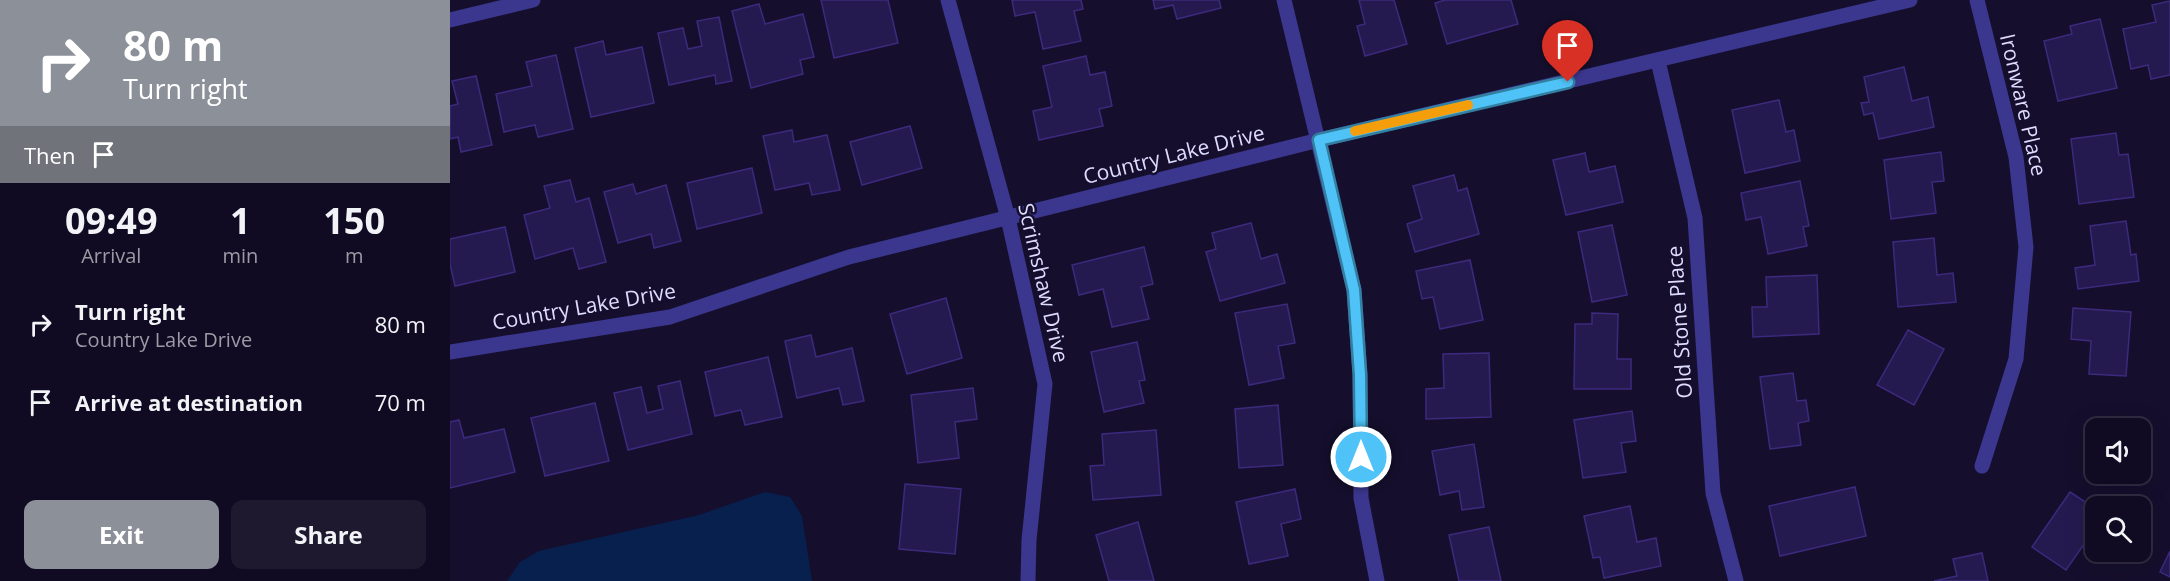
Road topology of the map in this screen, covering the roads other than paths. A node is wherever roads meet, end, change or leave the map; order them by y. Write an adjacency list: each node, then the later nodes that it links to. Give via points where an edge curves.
1 (532, 0): 6 (street)
2 (948, 0): 9 (street, Scrimshaw Drive)
3 (1284, 0): 8 (street)
4 (1910, 0): 7 (street, Country Lake Drive)
5 (1977, 0): 11 (street, Ironware Place, via 2016,157 2026,247 2016,359)
6 (450, 20)
7 (1658, 61): 8 (street, Country Lake Drive); 14 (street, Old Stone Place, via 1695,218 1713,493)
8 (1319, 140): 9 (street, Country Lake Drive); 13 (street, via 1354,290 1360,375 1361,498)
9 (1008, 218): 10 (street, Country Lake Drive, via 849,257 670,317); 12 (street, Scrimshaw Drive, via 1045,384)
10 (450, 352)
11 (1982, 466)
12 (1028, 581)
13 (1377, 581)
14 (1736, 581)

